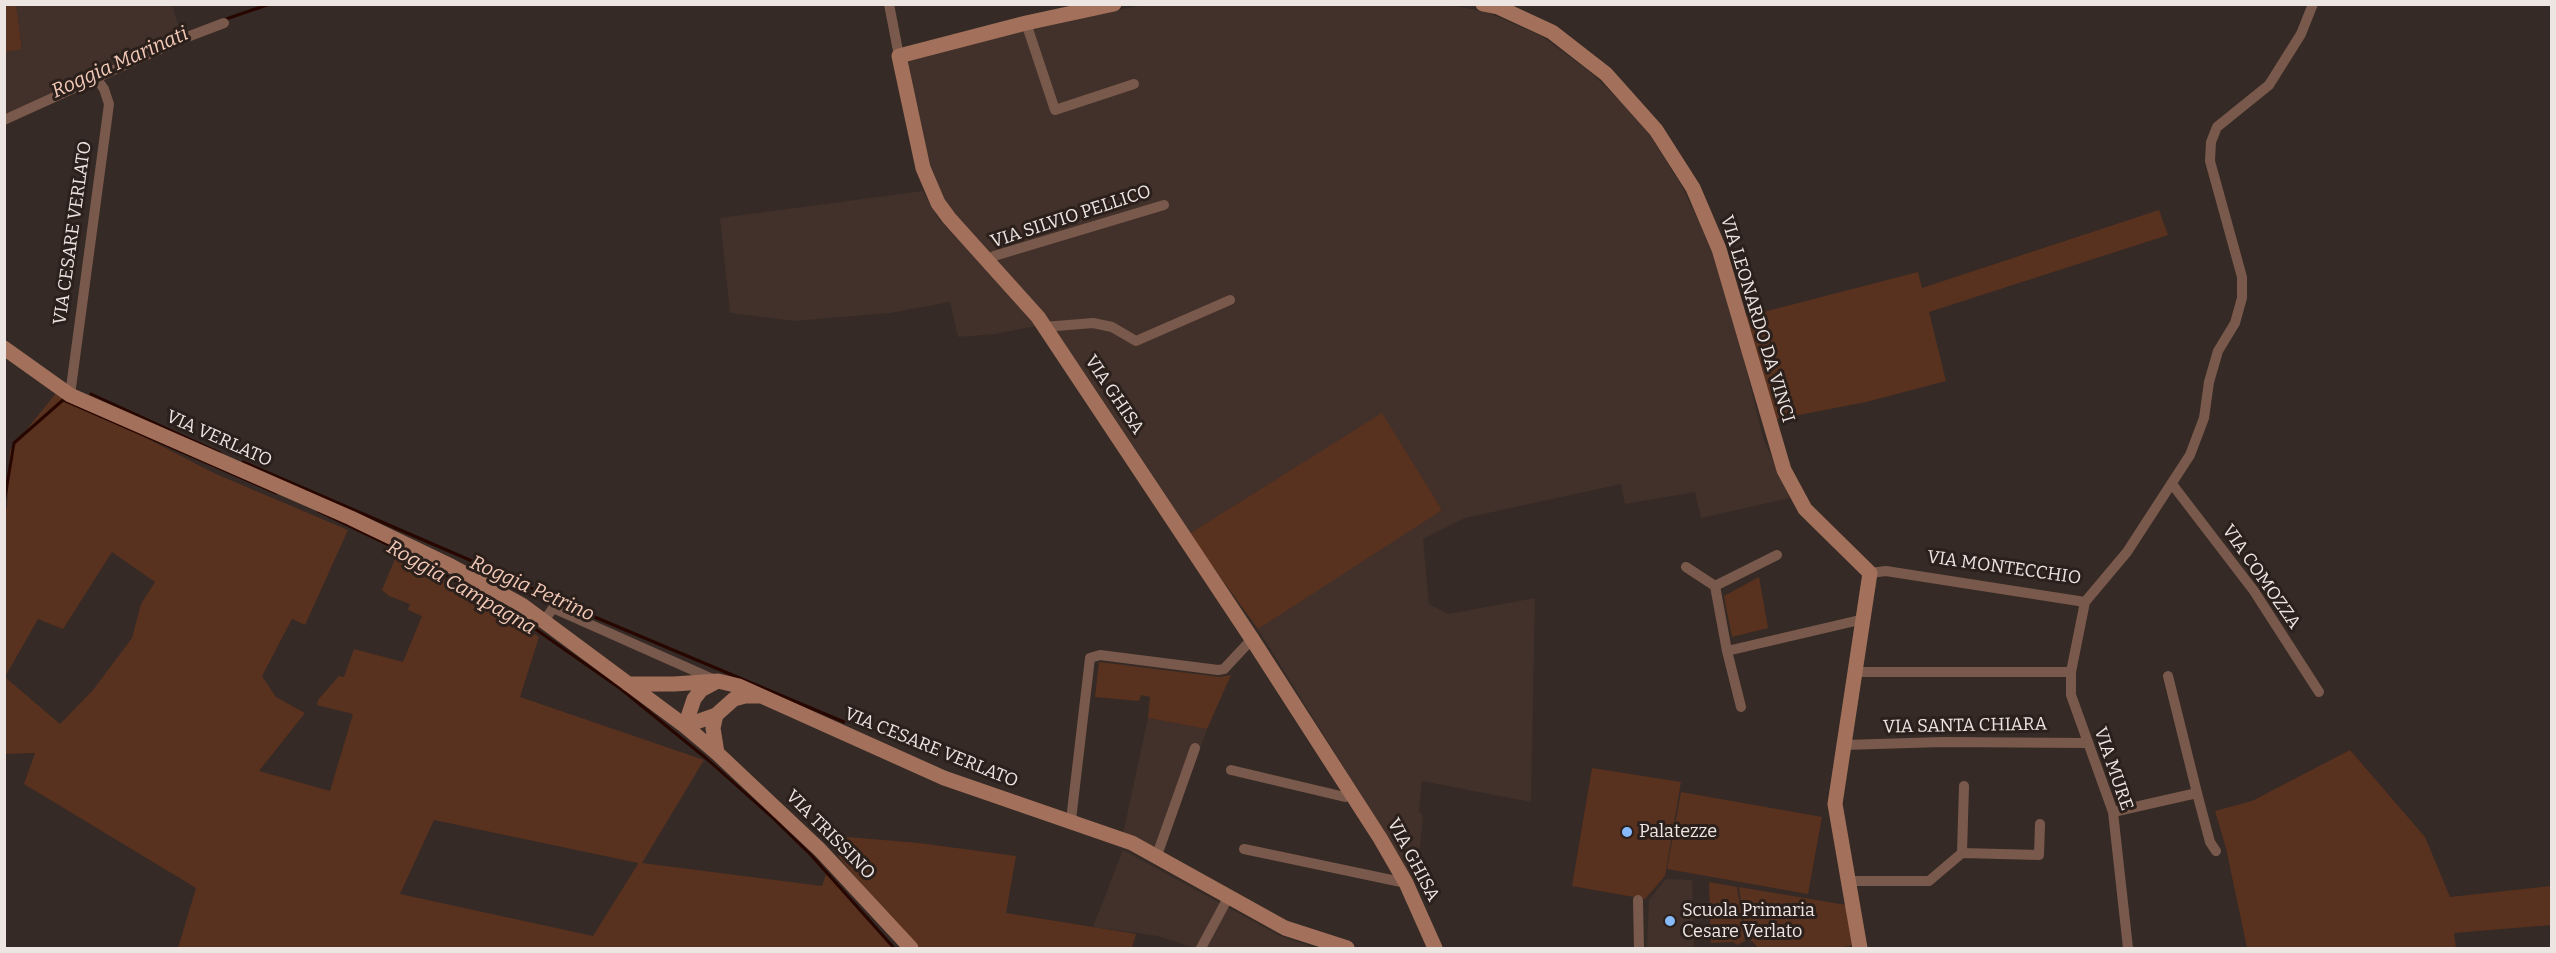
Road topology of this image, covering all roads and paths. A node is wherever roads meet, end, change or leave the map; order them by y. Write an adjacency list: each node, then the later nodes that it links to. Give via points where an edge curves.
1 (889, 4): 8 (street, VIA GHISA)
2 (1483, 4): 21 (street, VIA LEONARDO DA VINCI, via 1552,32 1606,75 1656,129 1693,188 1719,249 1784,470 1805,509)
3 (2313, 4): 18 (street, VIA MONTECCHIO, via 2301,34 2269,85 2217,127 2211,142 2210,161 2242,277 2242,298 2235,323 2218,351 2204,418 2190,455)
4 (1109, 5): 5 (street)
5 (1067, 10): 7 (street)
6 (225, 23): 9 (street)
7 (1026, 23): 8 (street); 10 (street, via 1055,110)
8 (899, 56): 13 (street, VIA GHISA, via 914,133 930,187 949,218)
9 (97, 79): 11 (street); 17 (street, VIA CESARE VERLATO, via 109,104)
10 (1134, 84)
11 (4, 120)
12 (1164, 205): 13 (street, VIA SILVIO PELLICO, via 994,256)
13 (988, 262): 15 (street, VIA GHISA)
14 (1230, 300): 15 (street, via 1136,341 1112,327 1093,323)
15 (1044, 327): 26 (street, VIA GHISA)
16 (4, 348): 17 (street, VIA VERLATO)
17 (70, 395): 25 (street, VIA VERLATO, via 351,518 451,566)
18 (2172, 484): 23 (street, VIA MONTECCHIO, via 2127,552); 33 (street, VIA COMOZZA, via 2254,591)
19 (1777, 555): 22 (street)
20 (1686, 567): 22 (street)
21 (1870, 573): 23 (street, VIA MONTECCHIO, via 1886,571); 24 (street)
22 (1715, 586): 27 (street)
23 (2085, 602): 29 (street, VIA MURE)
24 (1864, 619): 27 (street); 28 (street)
25 (544, 621): 31 (street, VIA CESARE VERLATO, via 553,608); 32 (street)
26 (1252, 639): 44 (street, VIA GHISA); 47 (street, via 1224,669 1218,670 1100,655 1090,658)
27 (1728, 651): 35 (street)
28 (1856, 672): 29 (street); 39 (street)
29 (2071, 672): 38 (street, VIA MURE, via 2071,695)
30 (2168, 676): 45 (street)
31 (718, 681): 32 (street, VIA CESARE VERLATO); 34 (street, VIA CESARE VERLATO); 37 (street, via 694,699)
32 (628, 684): 37 (street)
33 (2319, 693)
34 (760, 696): 36 (street, via 734,699); 47 (street, VIA CESARE VERLATO, via 980,792)
35 (1741, 708)
36 (716, 715): 37 (street); 41 (street, via 713,728)
37 (685, 726): 41 (street)
38 (2087, 743): 39 (street, VIA SANTA CHIARA); 46 (street, VIA MURE)
39 (1844, 745): 53 (street, via 1835,804)
40 (1195, 748): 52 (street)
41 (717, 753): 57 (street, VIA TRISSINO, via 820,850)
42 (1231, 770): 44 (street, via 1345,797)
43 (1964, 786): 51 (street)
44 (1352, 793): 54 (street, VIA GHISA)
45 (2197, 793): 46 (street); 50 (street)
46 (2113, 812): 63 (street, VIA MURE)
47 (1071, 820): 52 (street, VIA CESARE VERLATO)
48 (2040, 824): 51 (street, via 2039,855)
49 (1244, 849): 54 (street)
50 (2216, 851)
51 (1962, 853): 53 (street, via 1929,880)
52 (1157, 855): 55 (street, VIA CESARE VERLATO)
53 (1847, 881): 62 (street)
54 (1406, 883): 60 (street, VIA GHISA)
55 (1229, 896): 58 (street); 59 (street, VIA CESARE VERLATO, via 1285,928)
56 (1638, 900): 61 (street)
57 (911, 948)
58 (1201, 948)
59 (1347, 948)
60 (1435, 948)
61 (1639, 948)
62 (1860, 948)
63 (2128, 948)

